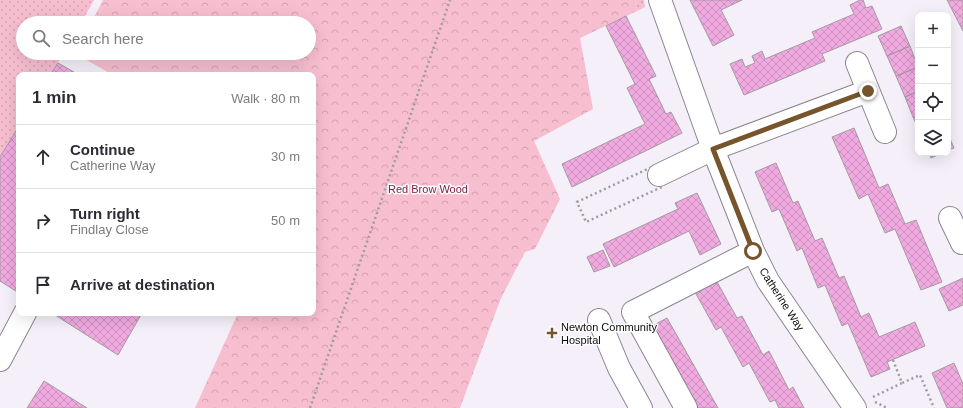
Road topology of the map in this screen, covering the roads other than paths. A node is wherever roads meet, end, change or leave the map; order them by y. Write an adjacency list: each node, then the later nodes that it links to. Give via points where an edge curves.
1 (660, 0): 5 (street, Catherine Way)
2 (857, 63): 3 (street)
3 (868, 91): 4 (street); 5 (street)
4 (885, 132)
5 (713, 149): 6 (street); 9 (street, Catherine Way)
6 (659, 175)
7 (950, 218): 8 (street)
8 (963, 243)
9 (753, 251): 13 (street, Catherine Way, via 768,281); 15 (street, via 633,312)
10 (24, 316): 12 (street)
11 (599, 320): 14 (street, via 619,368)
12 (0, 360)
13 (862, 403)
14 (641, 408)
15 (686, 408)

